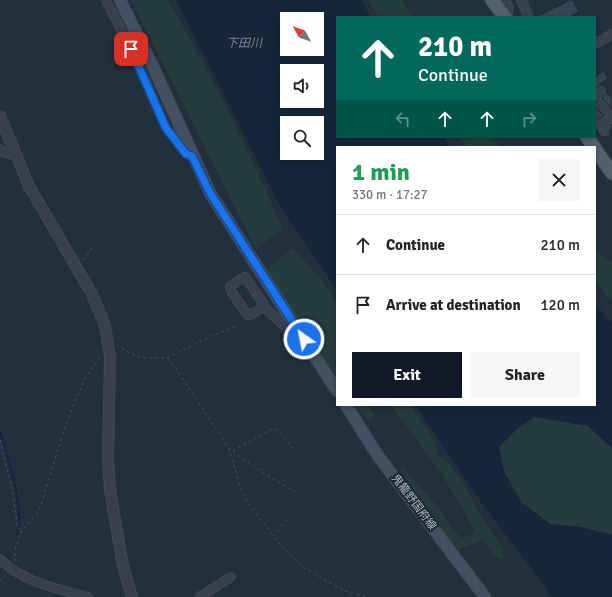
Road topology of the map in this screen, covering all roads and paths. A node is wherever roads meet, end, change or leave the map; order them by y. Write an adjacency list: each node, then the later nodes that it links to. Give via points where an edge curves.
1 (106, 0): 20 (street, via 166,128 186,154)
2 (120, 0): 20 (main road, via 153,66)
3 (492, 0): 6 (main road)
4 (505, 0): 7 (street, via 509,8)
5 (521, 0): 8 (street)
6 (505, 16)
7 (506, 16)
8 (529, 16)
9 (612, 34): 10 (street)
10 (596, 43)
11 (601, 91): 12 (street)
12 (596, 97)
13 (596, 99): 15 (street)
14 (0, 116): 19 (street)
15 (612, 117): 16 (street)
16 (599, 125)
17 (0, 149): 19 (street)
18 (596, 150): 21 (main road)
19 (16, 155): 24 (street, via 29,186)
20 (192, 156): 27 (main road, via 210,193)
21 (608, 162): 22 (main road)
22 (612, 173)
23 (92, 248): 24 (path)
24 (77, 268): 28 (street, via 100,311)
25 (264, 307): 25 (street, via 245,277 230,286 247,315); 27 (street, via 289,330)
26 (236, 326): 29 (path)
27 (295, 326): 30 (main road)
28 (109, 346): 29 (path, via 115,343 136,356); 38 (path, via 86,377 64,427 39,512); 45 (street, via 109,484 123,566)
29 (167, 358): 33 (path)
30 (336, 389)
31 (347, 406): 48 (main road, 鬼籠野国府線, via 378,456)
32 (0, 440): 38 (path, via 19,528)
33 (228, 447): 35 (path); 39 (path, via 248,503)
34 (295, 450): 35 (path, via 276,429 272,429)
35 (233, 451): 36 (path)
36 (294, 491)
37 (289, 517): 39 (path)
38 (22, 530): 41 (path, via 15,550 14,565)
39 (273, 536): 47 (path, via 304,568 345,591)
40 (0, 560): 41 (street)
41 (10, 569): 43 (path); 44 (street, via 61,590)
42 (231, 576): 46 (street)
43 (0, 581)
44 (88, 597)
45 (132, 597)
46 (199, 597)
47 (366, 597)
48 (485, 597)

